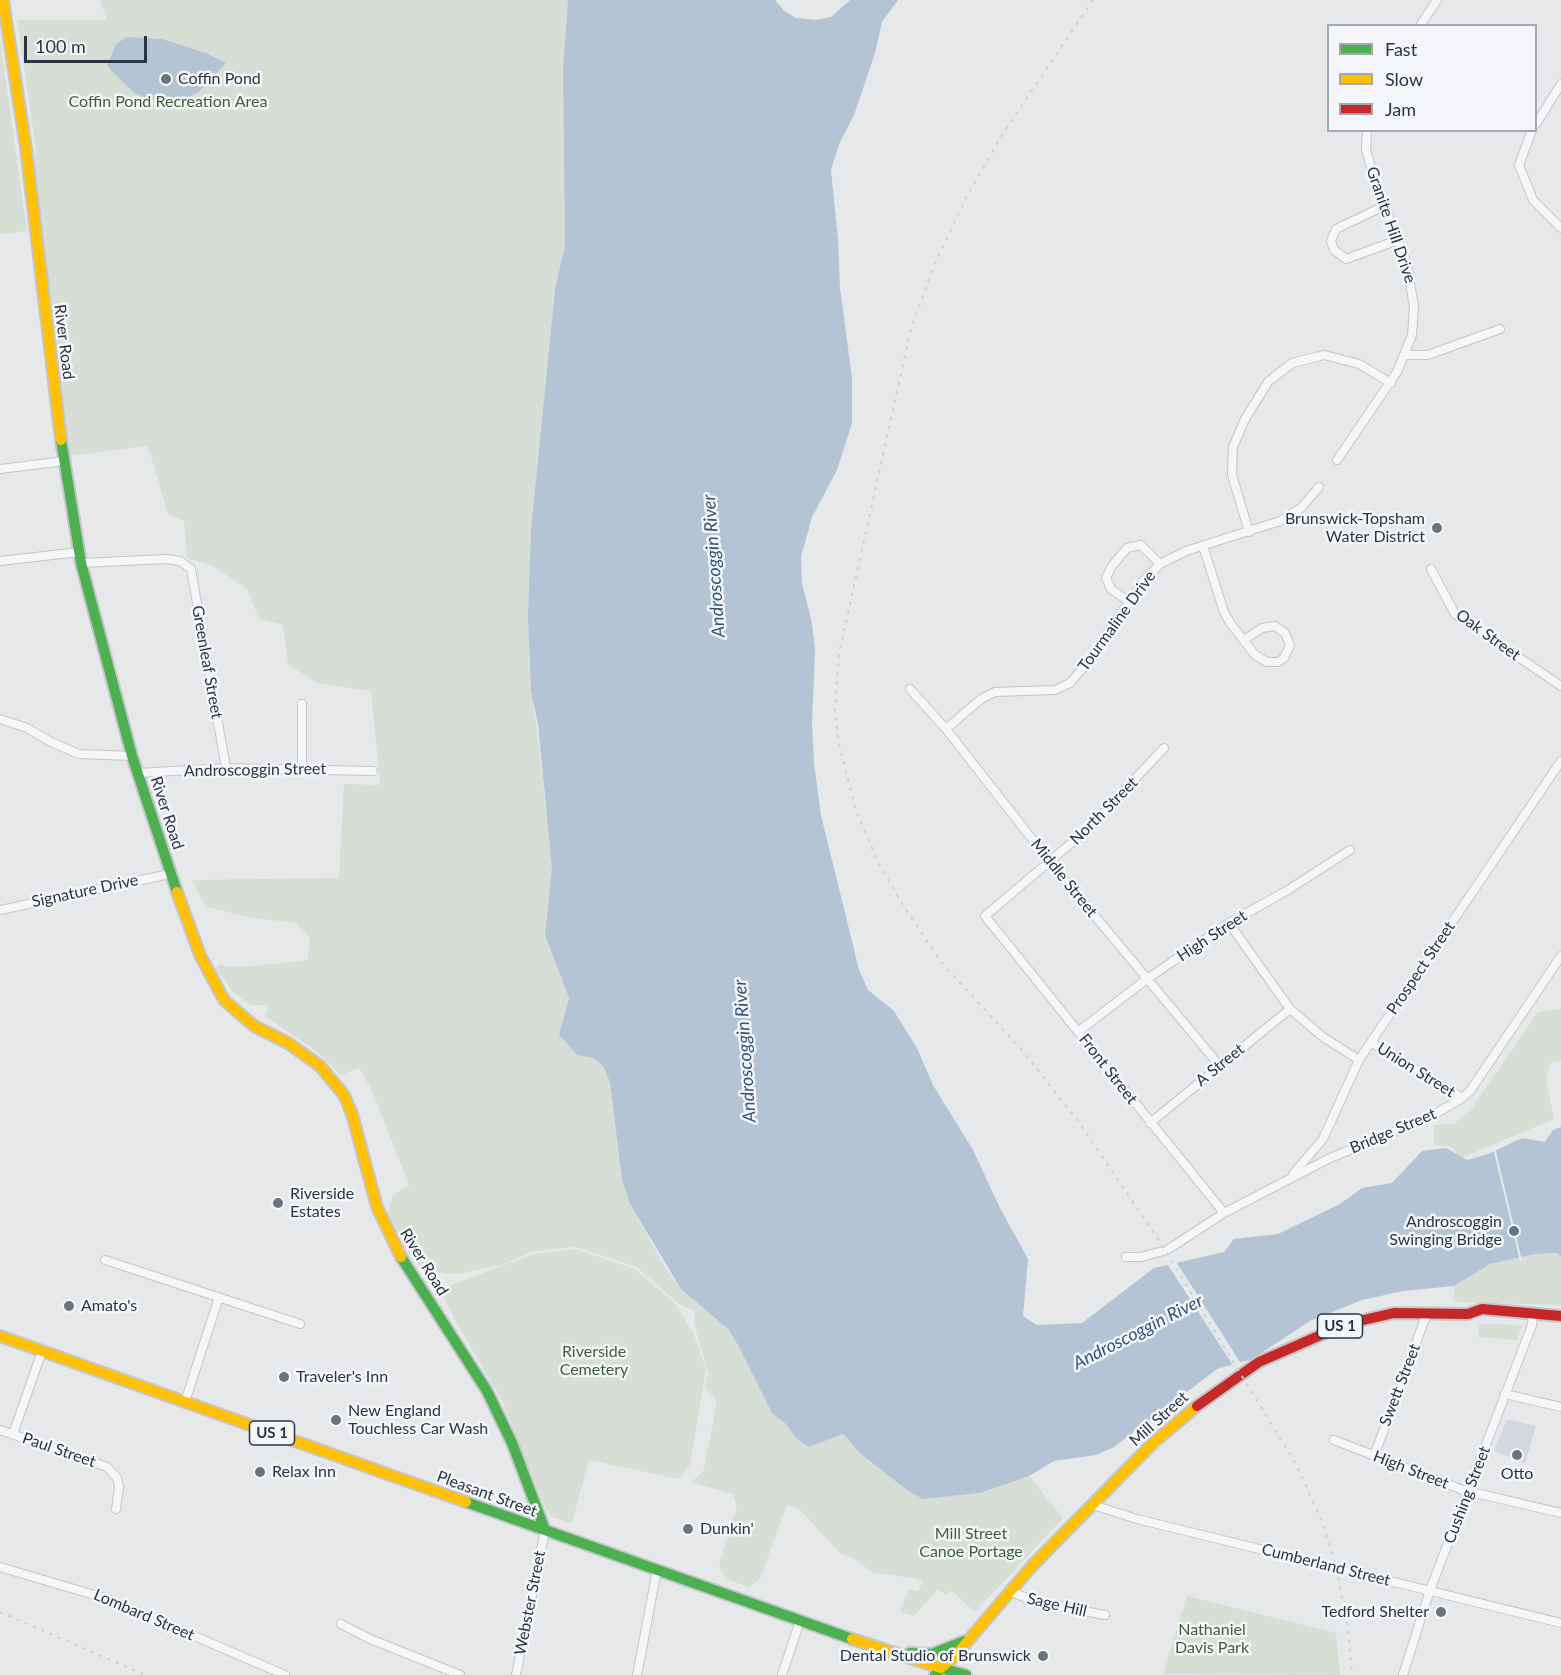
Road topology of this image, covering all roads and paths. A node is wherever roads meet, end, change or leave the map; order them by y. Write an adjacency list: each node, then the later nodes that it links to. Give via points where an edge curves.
1 (3, 0): 15 (main road, River Road, via 26,148)
2 (1437, 0): 3 (street)
3 (1421, 24)
4 (1561, 84): 5 (street)
5 (1537, 122)
6 (1367, 132): 8 (street, Granite Hill Drive, via 1366,149)
7 (1531, 132): 9 (street, via 1519,165 1533,200)
8 (1384, 206): 10 (street, Granite Hill Drive); 10 (street, via 1336,229 1331,241 1334,250 1346,259)
9 (1561, 228)
10 (1398, 240): 12 (street, Granite Hill Drive, via 1413,286 1412,335)
11 (1500, 329): 12 (street, via 1428,355)
12 (1405, 355): 13 (street)
13 (1390, 383): 14 (street); 18 (street, via 1359,364 1324,355 1292,363 1268,382 1233,447 1232,475)
14 (1337, 460)
15 (64, 461): 16 (street); 20 (main road, River Road)
16 (0, 469)
17 (1319, 486): 18 (street, Tourmaline Drive, via 1301,508 1280,521)
18 (1249, 532): 19 (street, Tourmaline Drive)
19 (1203, 546): 22 (street, Tourmaline Drive); 25 (street, via 1224,612)
20 (80, 557): 21 (street); 32 (main road, River Road); 34 (street, Greenleaf Street, via 180,561 191,569)
21 (0, 561)
22 (1160, 564): 24 (street, Tourmaline Drive); 24 (street, via 1141,545 1127,548 1106,578 1111,589)
23 (1431, 569): 26 (street, Oak Street, via 1455,614)
24 (1128, 601): 30 (street, Tourmaline Drive, via 1070,683 1055,690 995,692)
25 (1244, 640): 25 (street, via 1255,655 1267,662 1278,662 1290,645 1285,633 1275,627 1262,628)
26 (1561, 686)
27 (910, 689): 30 (street, Middle Street)
28 (302, 704): 35 (street)
29 (0, 719): 32 (street, via 79,754)
30 (946, 729): 39 (street, Middle Street)
31 (1164, 748): 39 (street, North Street, via 1089,828)
32 (132, 756): 37 (main road, River Road)
33 (1561, 761): 48 (street, Prospect Street)
34 (226, 768): 35 (street, Androscoggin Street); 37 (street, Androscoggin Street)
35 (302, 769): 36 (street, Androscoggin Street)
36 (373, 771)
37 (138, 773): 40 (main road, River Road)
38 (1350, 850): 43 (street, High Street)
39 (1050, 862): 42 (street, North Street); 45 (street, Middle Street)
40 (170, 874): 41 (street, Signature Drive); 75 (main road, River Road, via 204,965 224,1000 255,1026 320,1066 344,1095 377,1207 392,1243 487,1391 512,1443)
41 (0, 910)
42 (985, 916): 47 (street, Front Street)
43 (1229, 923): 45 (street, High Street); 46 (street, Union Street)
44 (1561, 956): 51 (street, Bridge Street)
45 (1147, 979): 47 (street, High Street); 50 (street, Middle Street)
46 (1290, 1008): 49 (street, Union Street); 50 (street, A Street)
47 (1079, 1031): 52 (street, Front Street)
48 (1371, 1042): 49 (street, Prospect Street); 51 (street, Union Street)
49 (1359, 1060): 53 (street, Prospect Street, via 1331,1124)
50 (1220, 1065): 52 (street, A Street)
51 (1462, 1098): 53 (street, Bridge Street, via 1430,1117)
52 (1150, 1123): 54 (street, Front Street)
53 (1290, 1178): 54 (street, Bridge Street)
54 (1224, 1213): 55 (street, via 1167,1250)
55 (1126, 1257)
56 (105, 1260): 57 (street)
57 (219, 1297): 61 (street); 65 (street)
58 (1427, 1313): 59 (main road, Mill Street / US 1, via 1511,1310); 70 (street, Swett Street); 72 (main road, Mill Street / US 1, via 1394,1313 1346,1324 1259,1362 1186,1413)
59 (1532, 1315): 60 (main road, Mill Street / US 1); 64 (street, Cushing Street, via 1533,1325)
60 (1561, 1316)
61 (300, 1324)
62 (0, 1336): 63 (main road, Pleasant Street / US 1)
63 (42, 1351): 65 (main road, Pleasant Street / US 1); 68 (street)
64 (1505, 1394): 66 (street); 71 (street, Cushing Street)
65 (185, 1402): 75 (main road, Pleasant Street / US 1)
66 (1561, 1407)
67 (0, 1430): 68 (street, Paul Street)
68 (14, 1434): 73 (street, Paul Street, via 107,1467 119,1487)
69 (1334, 1440): 70 (street, High Street)
70 (1374, 1456): 71 (street, High Street)
71 (1468, 1490): 74 (street, High Street); 78 (street, Cushing Street)
72 (1092, 1504): 78 (street, Cumberland Street, via 1137,1519); 79 (main road, Mill Street / US 1)
73 (116, 1509)
74 (1561, 1513)
75 (544, 1530): 77 (main road, Pleasant Street / US 1); 89 (street, Webster Street)
76 (0, 1567): 87 (street, Lombard Street, via 108,1599)
77 (657, 1570): 81 (main road, Pleasant Street / US 1); 90 (street)
78 (1430, 1590): 82 (street, Cumberland Street); 93 (street, Cushing Street)
79 (1009, 1591): 80 (street, Sage Hill, via 1037,1602); 84 (main road, Mill Street / US 1)
80 (1105, 1615)
81 (800, 1621): 85 (main road, Pleasant Street / US 1); 91 (street)
82 (1561, 1623)
83 (341, 1624): 88 (street)
84 (967, 1640): 85 (main road, US 1, via 932,1654); 86 (main road, Mill Street)
85 (888, 1651): 86 (main road, Pleasant Street)
86 (938, 1671): 92 (main road, Pleasant Street)
87 (285, 1675)
88 (460, 1675)
89 (516, 1675)
90 (637, 1675)
91 (782, 1675)
92 (966, 1675)
93 (1402, 1675)

